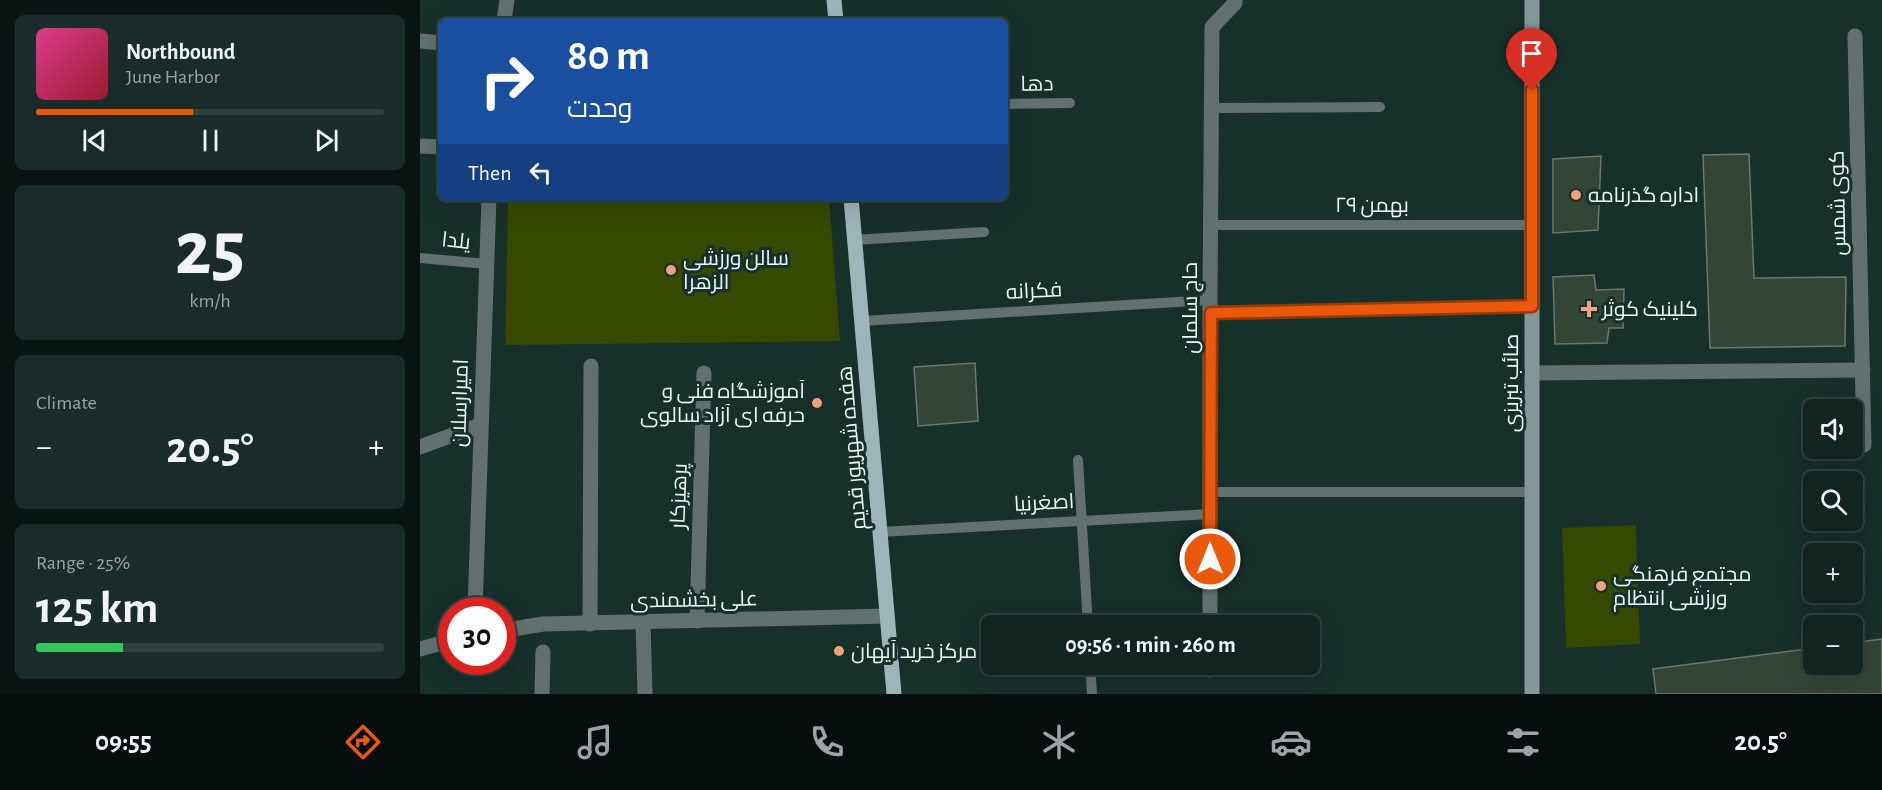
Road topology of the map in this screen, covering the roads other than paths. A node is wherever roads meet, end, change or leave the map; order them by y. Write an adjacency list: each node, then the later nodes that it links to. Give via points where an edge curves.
1 (507, 0): 5 (street)
2 (834, 0): 6 (main road)
3 (1235, 0): 13 (street, حاج سلمان, via 1212,27)
4 (1532, 0): 19 (main road, صائب تبریزی)
5 (504, 18)
6 (836, 18)
7 (1855, 36): 28 (street, کوی شمس)
8 (420, 41): 9 (street)
9 (438, 43)
10 (1070, 103): 11 (lane, دها)
11 (1008, 104)
12 (1380, 107): 13 (lane)
13 (1212, 108): 18 (street, حاج سلمان)
14 (420, 146): 15 (street)
15 (438, 147)
16 (489, 201): 23 (street, امیرارسلان)
17 (851, 201): 21 (main road, هفده شهریور قدیم)
18 (1212, 225): 19 (lane, ۲۹ بهمن); 25 (street, حاج سلمان)
19 (1532, 225): 24 (main road, صائب تبریزی)
20 (984, 232): 21 (lane)
21 (854, 240): 26 (main road, هفده شهریور قدیم)
22 (420, 258): 23 (lane, یلدا)
23 (487, 264): 31 (street, امیرارسلان)
24 (1532, 306): 25 (lane, فکرانه); 30 (main road, صائب تبریزی)
25 (1210, 307): 26 (lane, فکرانه); 35 (street, حاج سلمان)
26 (862, 321): 39 (main road, هفده شهریور قدیم)
27 (591, 366): 46 (street)
28 (1863, 370): 30 (street); 32 (street, کوی شمس)
29 (704, 373): 44 (street, پرهیزکار)
30 (1532, 373): 36 (main road, صائب تبریزی)
31 (480, 424): 33 (street); 40 (street, امیرارسلان)
32 (1864, 445)
33 (420, 447)
34 (1078, 460): 38 (lane)
35 (1210, 492): 36 (lane); 37 (street, حاج سلمان)
36 (1532, 492): 56 (main road, صائب تبریزی)
37 (1210, 514): 38 (lane, اصغرنیا); 42 (street, حاج سلمان)
38 (1082, 521): 39 (lane, اصغرنیا); 41 (lane)
39 (880, 532): 43 (main road, هفده شهریور قدیم)
40 (475, 597)
41 (1087, 615)
42 (1210, 615)
43 (887, 616): 44 (street, علی بخشمندی); 54 (main road, هفده شهریور قدیم)
44 (697, 621): 45 (street, علی بخشمندی)
45 (643, 622): 46 (street, علی بخشمندی); 53 (street)
46 (590, 624): 47 (street, علی بخشمندی)
47 (516, 629)
48 (438, 644): 49 (street)
49 (420, 649)
50 (543, 652): 52 (street)
51 (1091, 675): 55 (lane)
52 (542, 694)
53 (645, 694)
54 (894, 694)
55 (1092, 694)
56 (1532, 694)

